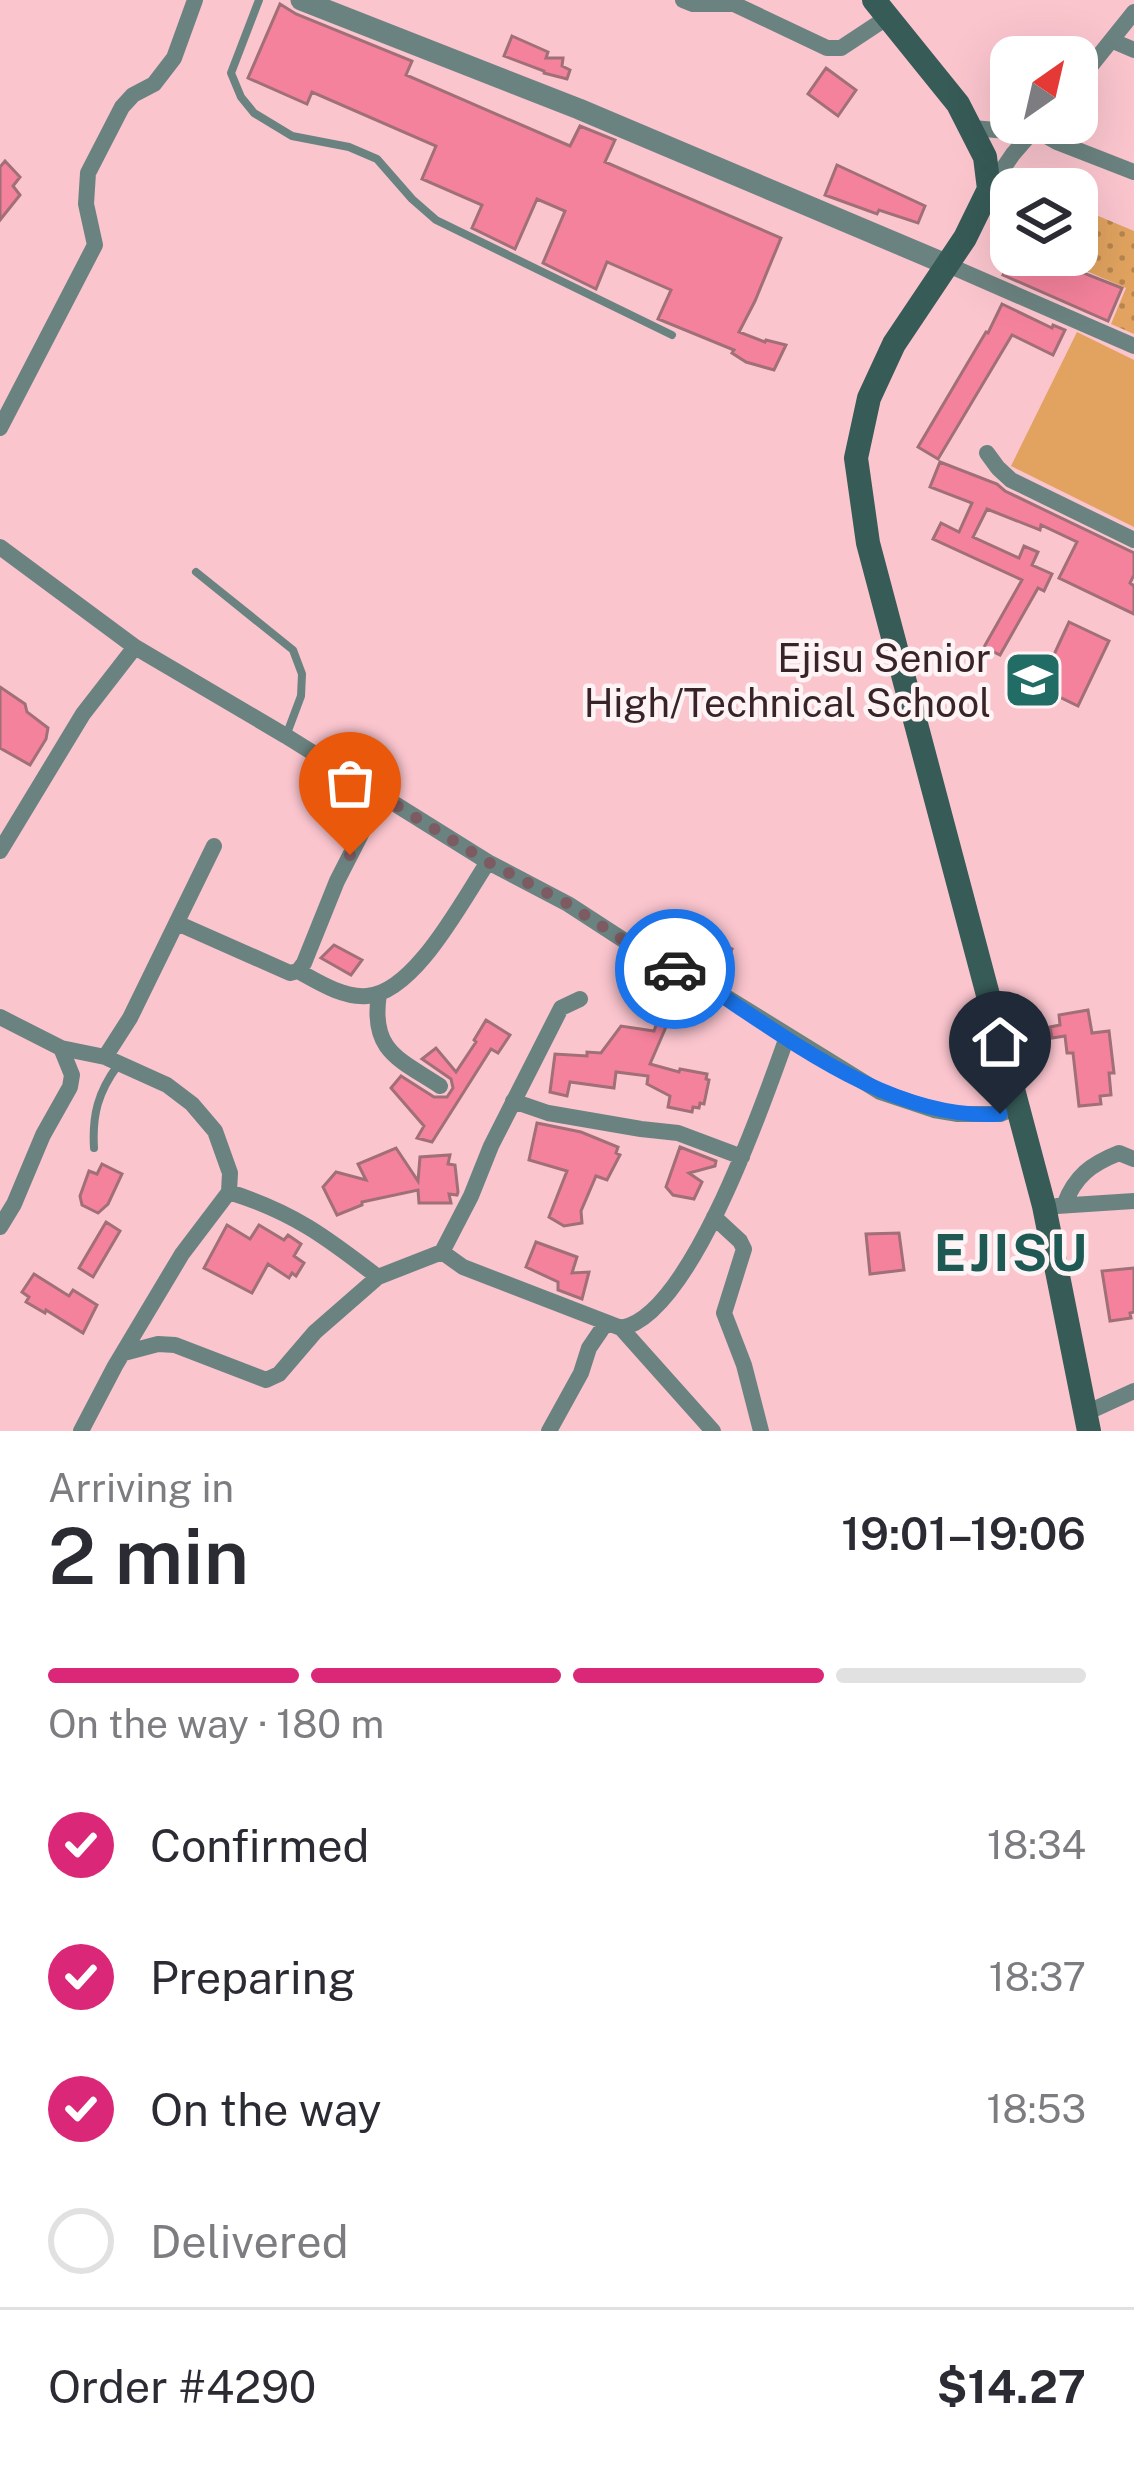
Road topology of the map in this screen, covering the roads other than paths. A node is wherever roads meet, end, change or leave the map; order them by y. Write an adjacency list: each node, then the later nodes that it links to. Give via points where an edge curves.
1 (195, 0): 19 (street, via 174,58 122,107 88,173 94,245)
2 (259, 0): 17 (lane, via 231,73 254,113 292,136 377,159 436,220)
3 (301, 0): 16 (street)
4 (683, 0): 5 (street, via 734,4 841,48)
5 (881, 8): 10 (main road)
6 (1134, 13): 7 (street)
7 (1113, 41): 8 (street); 9 (street)
8 (1134, 50)
9 (1098, 58)
10 (973, 128): 11 (street); 15 (main road)
11 (990, 128)
12 (1022, 144): 15 (street)
13 (1063, 144): 14 (street)
14 (1134, 172)
15 (989, 189): 16 (main road)
16 (948, 265): 18 (street); 40 (main road, via 880,373 856,458 868,543)
17 (673, 334)
18 (1134, 346)
19 (0, 428)
20 (987, 453): 21 (street, via 1011,480)
21 (1134, 540)
22 (0, 547): 24 (street)
23 (196, 572): 25 (lane, via 293,650 301,696)
24 (135, 647): 25 (street); 27 (street)
25 (286, 736): 26 (street)
26 (381, 796): 29 (street); 31 (street)
27 (2, 839)
28 (214, 846): 30 (street)
29 (488, 862): 32 (street, via 417,968); 35 (street)
30 (177, 923): 31 (street); 37 (street)
31 (298, 971): 32 (street, via 336,990)
32 (379, 994): 38 (street, via 388,1052)
33 (580, 999): 39 (street, via 561,1008)
34 (0, 1018): 36 (street)
35 (787, 1037): 40 (street, via 880,1092 934,1110 981,1115); 42 (street)
36 (61, 1048): 37 (street); 48 (street, via 70,1087)
37 (112, 1061): 41 (lane); 44 (street, via 166,1085 206,1118 230,1173)
38 (440, 1086)
39 (513, 1101): 42 (street, via 678,1133); 49 (street)
40 (1018, 1108): 46 (main road)
41 (94, 1148)
42 (742, 1157): 47 (street)
43 (1134, 1159): 46 (street, via 1119,1153 1092,1164)
44 (229, 1192): 50 (street, via 292,1216); 52 (street)
45 (1134, 1201): 46 (street)
46 (1054, 1206): 54 (main road)
47 (714, 1217): 51 (street, via 648,1316); 58 (street, via 745,1249 724,1313)
48 (0, 1227)
49 (442, 1252): 50 (street); 51 (street)
50 (377, 1277): 52 (street, via 266,1380 175,1346)
51 (614, 1326): 56 (street, via 589,1348); 57 (street)
52 (124, 1354): 55 (street)
53 (1134, 1391): 54 (street)
54 (1088, 1422)
55 (81, 1431)
56 (549, 1431)
57 (713, 1431)
58 (761, 1431)

